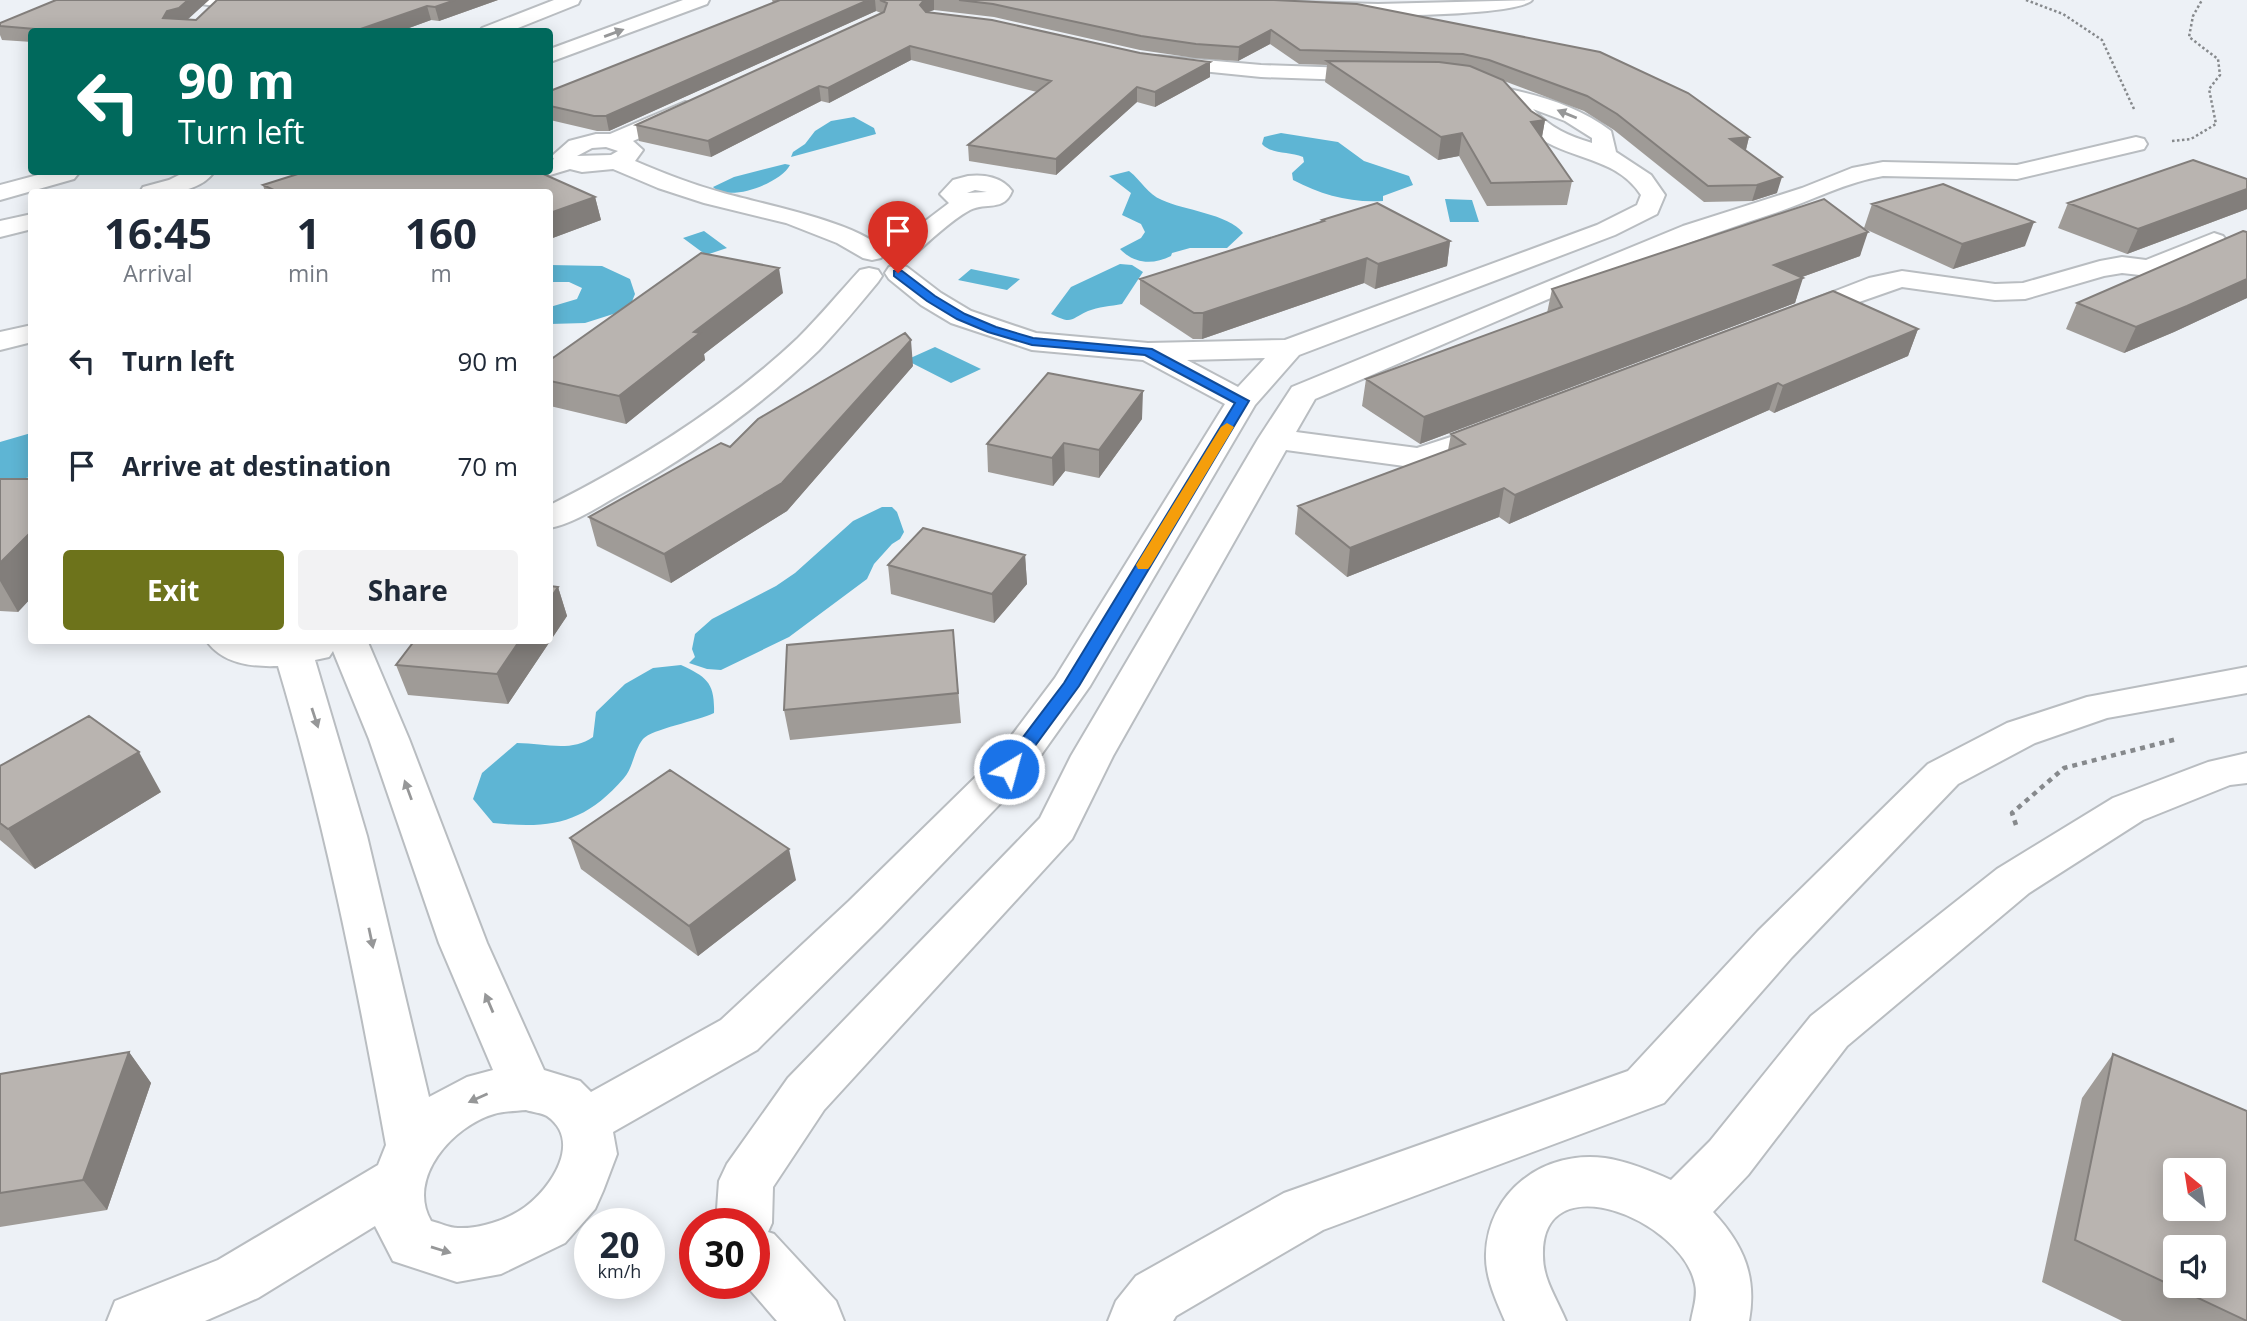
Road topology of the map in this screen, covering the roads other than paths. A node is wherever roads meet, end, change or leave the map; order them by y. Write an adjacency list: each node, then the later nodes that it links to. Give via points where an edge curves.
1 (571, 0): 5 (street)
2 (700, 0): 6 (street, one-way to 2)
3 (1234, 0): 4 (street, via 1355,10 1426,10)
4 (1523, 0)
5 (499, 28)
6 (553, 55)
7 (1134, 57): 8 (street, via 1261,71)
8 (1392, 75)
9 (1503, 92): 26 (street, via 1537,127 1559,140 1605,155 1643,180 1653,195 1648,209 1606,230)
10 (698, 103): 12 (street)
11 (2136, 144): 30 (street, via 2017,172 1883,169 1860,173 1692,231 1303,393)
12 (615, 151): 13 (street, via 582,165); 22 (street, via 701,195 795,218 846,238)
13 (553, 168)
14 (67, 179): 17 (street)
15 (200, 180): 16 (street)
16 (164, 189)
17 (0, 193)
18 (965, 202): 22 (street)
19 (28, 222): 20 (street)
20 (0, 229)
21 (2214, 241): 23 (street, via 2149,268 2122,265 2100,269 2025,291 1995,292 1902,279)
22 (885, 264): 27 (street, via 931,299 992,329 1032,341); 31 (street, via 798,353 714,420 599,494)
23 (1778, 323)
24 (28, 334): 25 (street)
25 (0, 341)
26 (1289, 349): 27 (street); 28 (street)
27 (1148, 352): 28 (street)
28 (1242, 401): 39 (street, via 1070,686 1009,769 739,1035)
29 (1524, 421): 30 (street, via 1419,458)
30 (1274, 439): 41 (street, via 1092,756 1057,828 806,1094 746,1181)
31 (553, 517)
32 (228, 644): 35 (street, via 257,654)
33 (324, 644): 35 (street)
34 (350, 644): 38 (street, one-way to 34, via 463,943)
35 (293, 653): 40 (street, one-way to 40, via 319,732 370,932)
36 (2247, 680): 46 (street, via 2101,706 2021,733 1943,774 1775,944 1646,1087 1304,1210 1156,1296)
37 (2247, 768): 42 (street, via 2224,772 2128,809 2013,881 1829,1031 1729,1158)
38 (526, 1088): 39 (street, via 562,1097); 40 (street, one-way to 40, via 485,1093 446,1114)
39 (585, 1121): 40 (street, one-way to 39, via 398,1216 413,1242 457,1255 501,1248 545,1225 576,1191 590,1154)
40 (405, 1163): 44 (street, via 238,1279)
41 (745, 1208)
42 (1677, 1212): 47 (street, via 1616,1183 1581,1182 1551,1191 1527,1210 1514,1237 1513,1270 1524,1304); 48 (street, via 1716,1260 1725,1287)
43 (770, 1271): 45 (street)
44 (136, 1321)
45 (815, 1321)
46 (1137, 1321)
47 (1537, 1321)
48 (1720, 1321)

